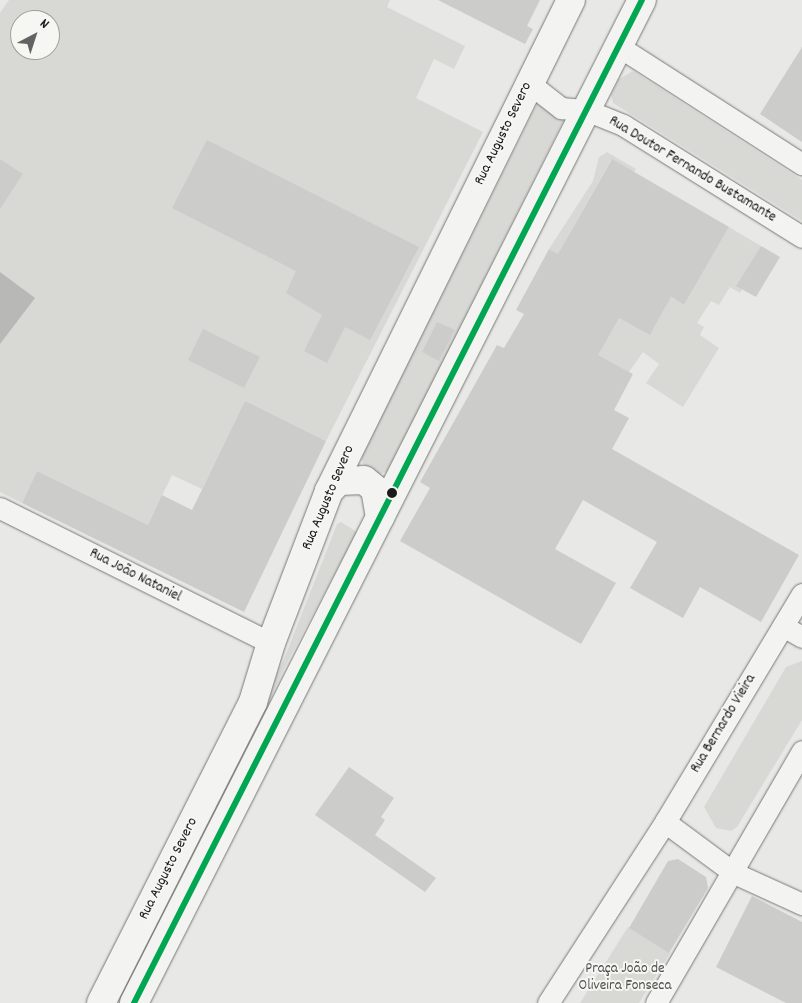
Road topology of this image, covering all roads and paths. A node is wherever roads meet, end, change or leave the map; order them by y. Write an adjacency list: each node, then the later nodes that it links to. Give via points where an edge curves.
1 (571, 0): 4 (main road, Rua Augusto Severo)
2 (642, 0): 3 (main road, Rua Augusto Severo)
3 (618, 46): 5 (main road, Rua Augusto Severo); 6 (street)
4 (529, 83): 5 (street, Rua Doutor Fernando Bustamante, via 561,108); 8 (main road, Rua Augusto Severo)
5 (586, 110): 7 (street, Rua Doutor Fernando Bustamante, via 623,125); 9 (main road, Rua Augusto Severo)
6 (802, 164)
7 (802, 237)
8 (345, 457): 9 (main road, via 373,481); 10 (main road, Rua Augusto Severo)
9 (399, 480): 12 (main road, Rua Augusto Severo)
10 (329, 490): 12 (main road, via 339,481 364,480 375,489); 16 (main road, Rua Augusto Severo)
11 (0, 508): 16 (street, Rua João Nataniel)
12 (380, 518): 22 (main road, Rua Augusto Severo)
13 (802, 594): 14 (street, Rua Bernardo Vieira)
14 (783, 626): 15 (street); 18 (street, Rua Bernardo Vieira)
15 (802, 637)
16 (271, 643): 21 (main road, Rua Augusto Severo, via 253,702)
17 (802, 751): 19 (street)
18 (665, 822): 19 (street); 23 (street, Rua Bernardo Vieira)
19 (734, 873): 20 (street); 24 (street)
20 (802, 904)
21 (109, 1000)
22 (134, 1003)
23 (548, 1003)
24 (656, 1003)

